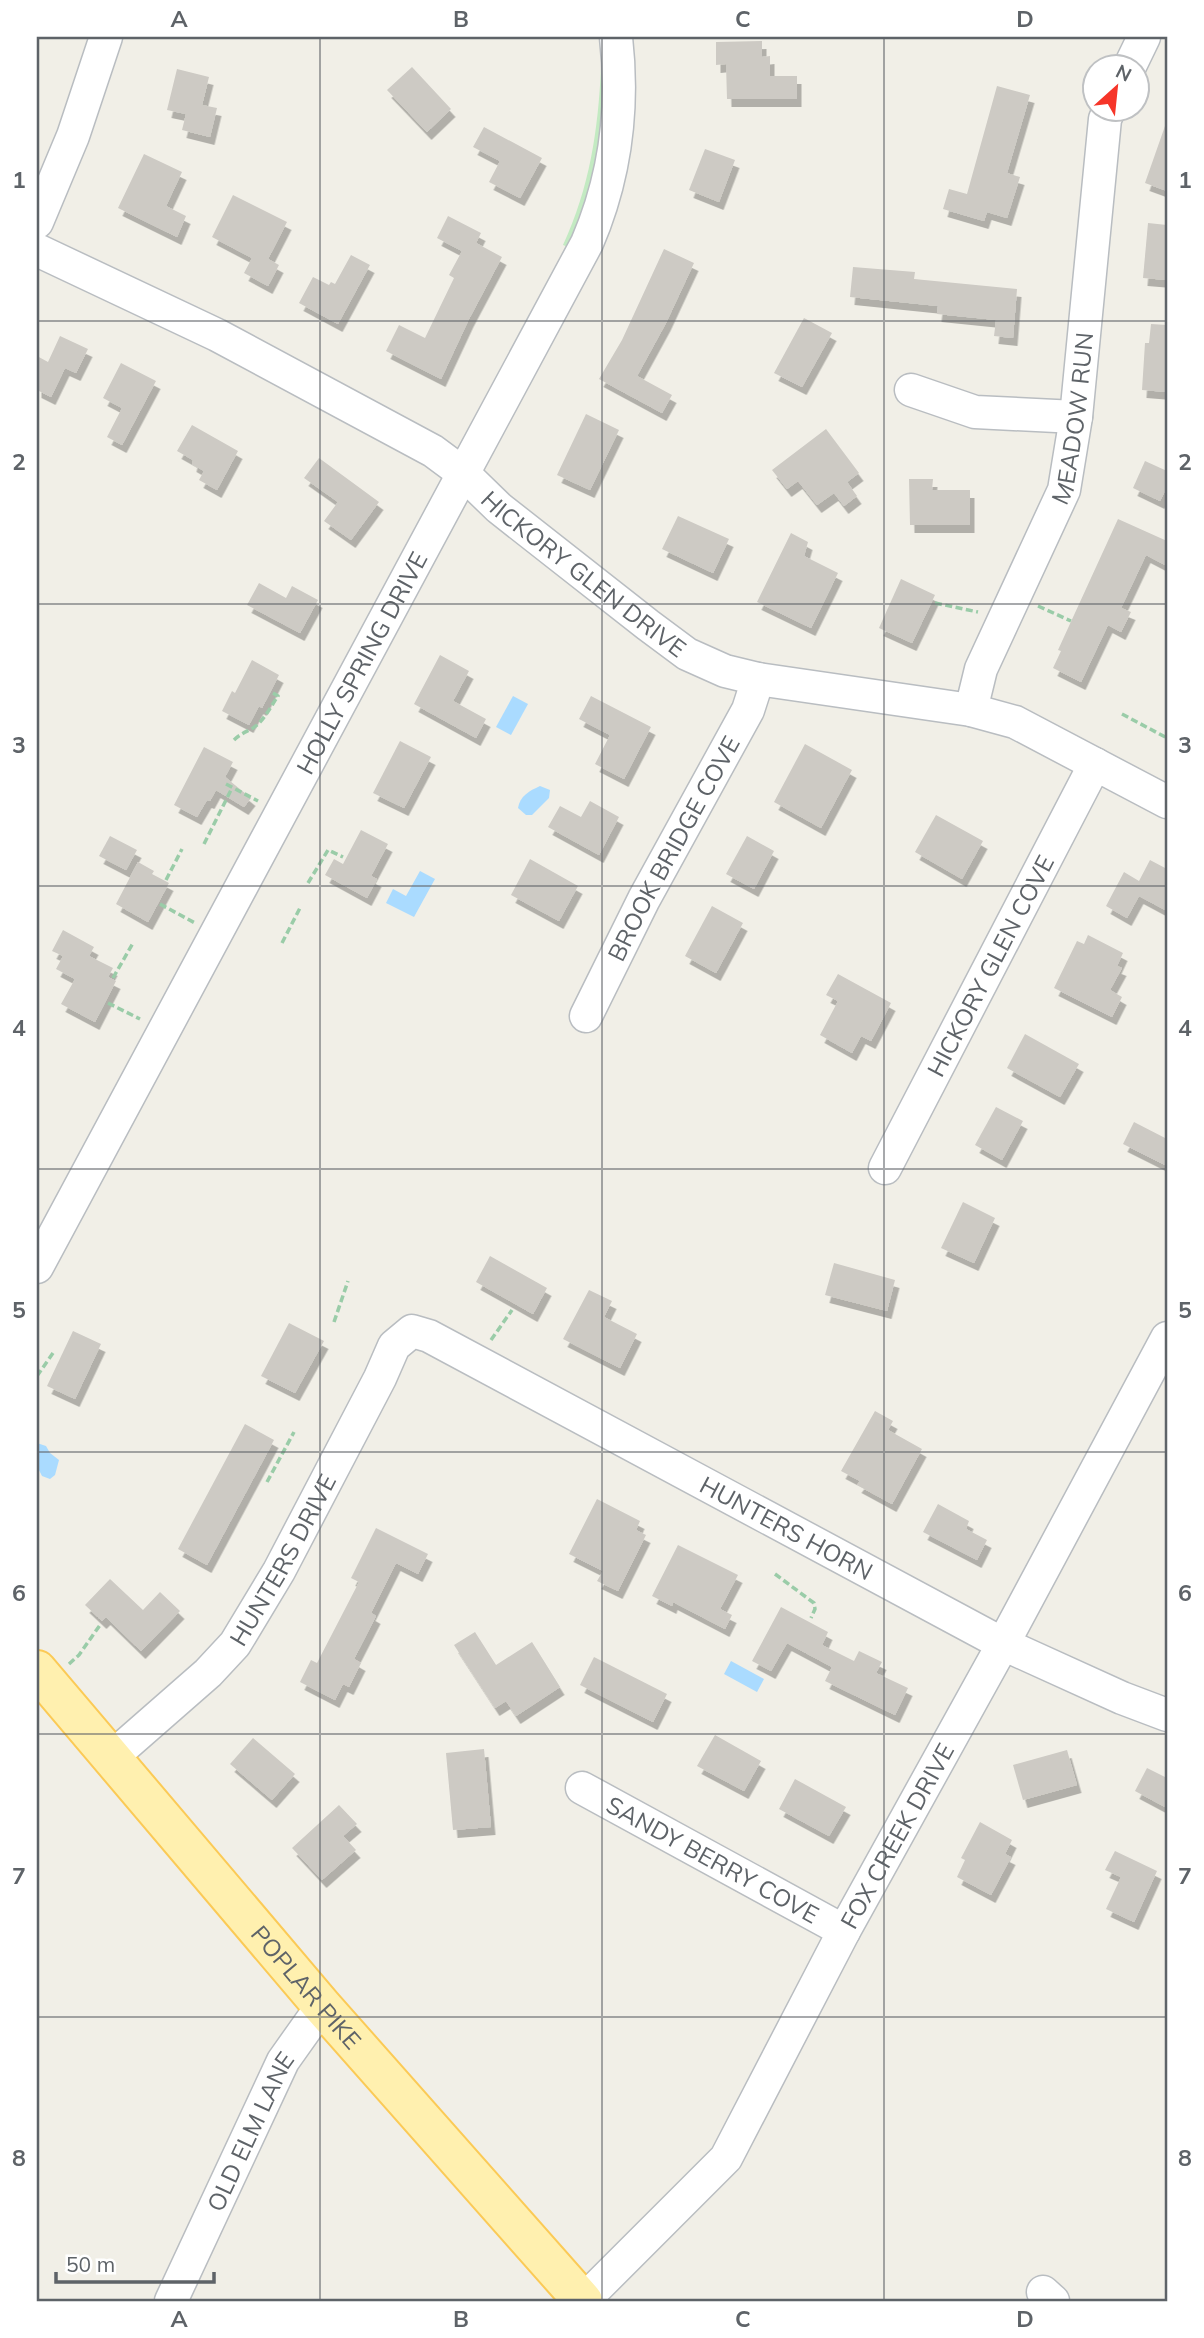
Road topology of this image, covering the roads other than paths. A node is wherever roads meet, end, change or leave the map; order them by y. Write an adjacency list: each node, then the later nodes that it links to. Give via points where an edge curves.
1 (106, 37): 4 (street, via 73,136)
2 (616, 37): 8 (street, HOLLY SPRING DRIVE, via 620,109 593,228)
3 (1105, 122): 7 (street, MEADOW RUN)
4 (37, 222)
5 (37, 250): 8 (street, HICKORY GLEN DRIVE, via 217,335 433,451)
6 (911, 390): 7 (street, via 975,412)
7 (1076, 417): 10 (street, MEADOW RUN, via 1064,489 981,670)
8 (464, 474): 9 (street, HICKORY GLEN DRIVE, via 499,509 671,643 706,664); 15 (street, HOLLY SPRING DRIVE)
9 (758, 679): 10 (street, HICKORY GLEN DRIVE); 13 (street, BROOK BRIDGE COVE, via 748,710)
10 (971, 710): 11 (street, HICKORY GLEN DRIVE, via 1015,722)
11 (1095, 764): 12 (street, HICKORY GLEN DRIVE); 14 (street, HICKORY GLEN COVE)
12 (1167, 803)
13 (586, 1016)
14 (886, 1168)
15 (37, 1267)
16 (412, 1331): 18 (street, HUNTERS HORN, via 429,1336); 21 (street, HUNTERS DRIVE, via 394,1346 279,1571 235,1644 208,1674)
17 (1167, 1338): 18 (street, FOX CREEK DRIVE)
18 (1003, 1644): 20 (street, HUNTERS HORN); 23 (street, FOX CREEK DRIVE)
19 (53, 1667): 21 (main road, POPLAR PIKE)
20 (1167, 1715)
21 (112, 1757): 24 (main road, POPLAR PIKE)
22 (582, 1788): 23 (street, SANDY BERRY COVE)
23 (844, 1931): 26 (street, FOX CREEK DRIVE, via 726,2158)
24 (322, 2006): 25 (street, OLD ELM LANE, via 283,2061); 26 (main road, POPLAR PIKE)
25 (171, 2301)
26 (583, 2301)

